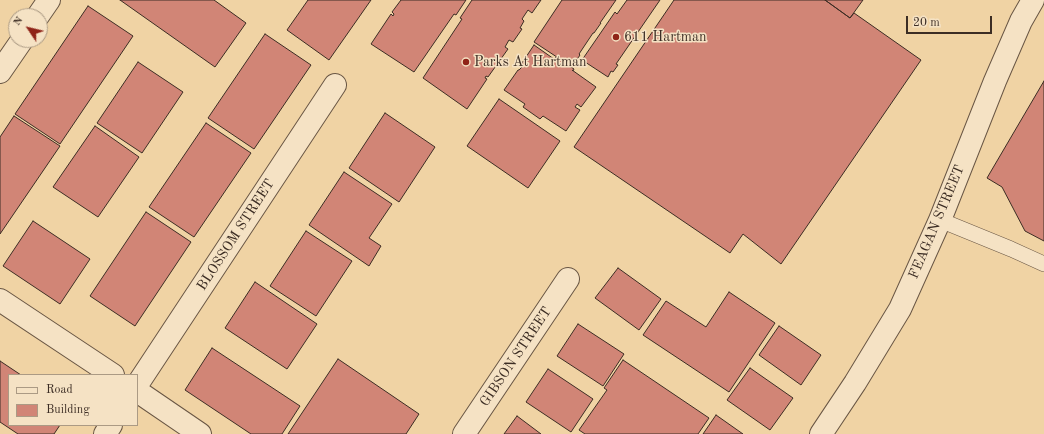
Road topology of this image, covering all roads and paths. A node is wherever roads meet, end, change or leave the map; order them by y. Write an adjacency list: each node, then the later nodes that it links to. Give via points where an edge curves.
1 (1034, 0): 5 (street, FEAGAN STREET, via 1021,21 995,81)
2 (16, 48): 3 (street)
3 (0, 72)
4 (335, 85): 10 (street, BLOSSOM STREET)
5 (940, 220): 6 (lane); 14 (street, FEAGAN STREET, via 900,309 855,384)
6 (1044, 264)
7 (568, 279): 13 (street, GIBSON STREET)
8 (0, 300): 9 (street)
9 (111, 374)
10 (138, 383)
11 (138, 392): 12 (street)
12 (200, 434)
13 (464, 434)
14 (820, 434)

